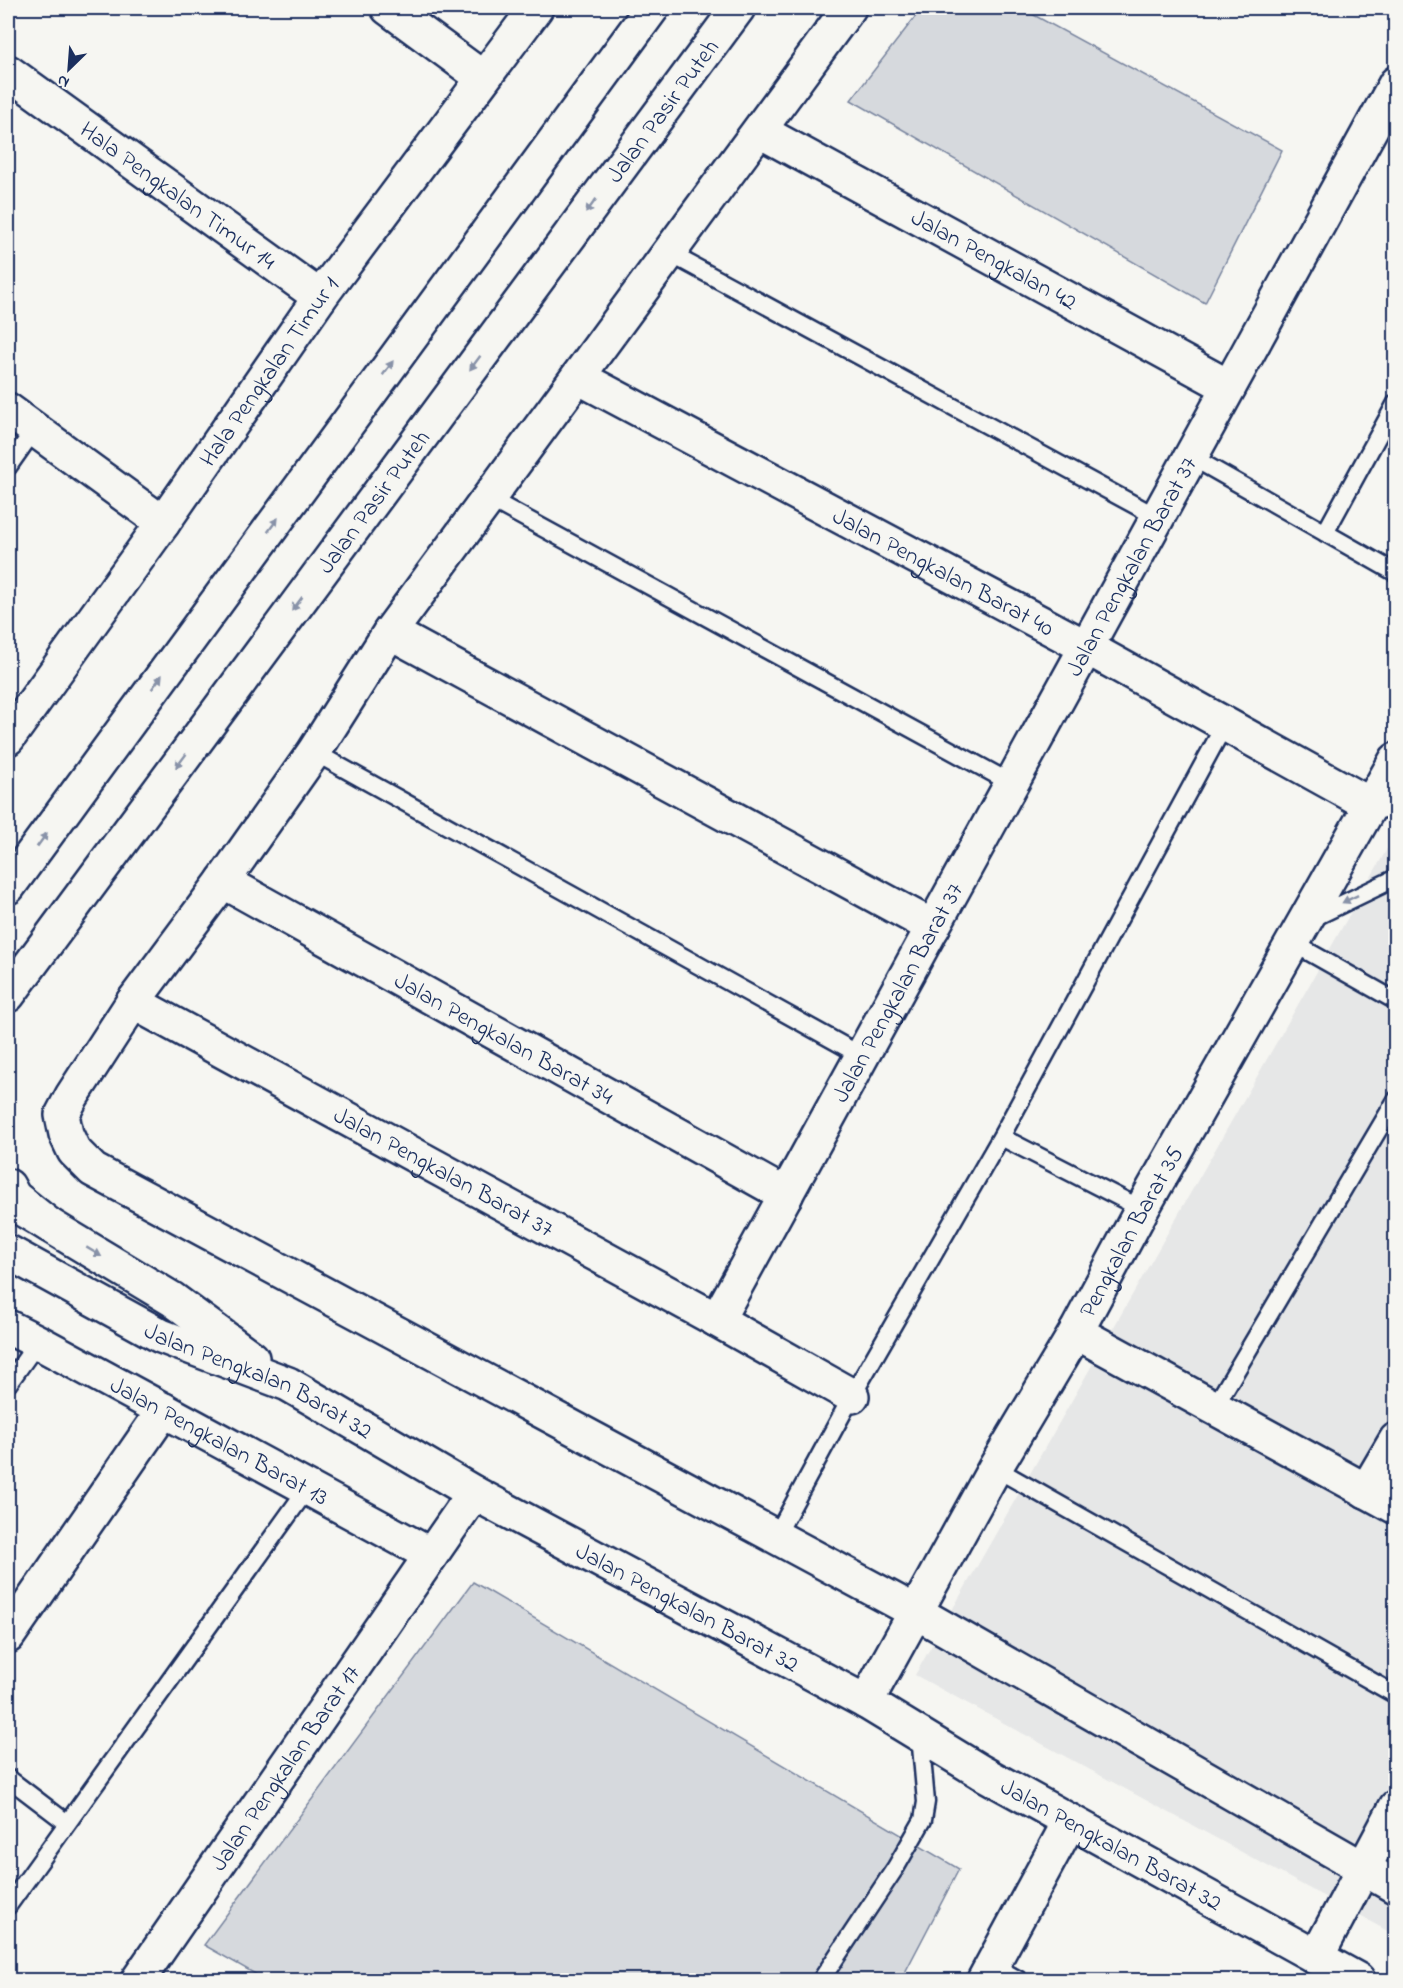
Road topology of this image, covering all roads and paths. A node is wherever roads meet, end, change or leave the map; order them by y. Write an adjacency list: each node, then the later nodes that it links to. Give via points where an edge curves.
1 (388, 8): 7 (street)
2 (536, 8): 7 (street, Hala Pengkalan Timur 1)
3 (652, 8): 34 (street, one-way to 3)
4 (738, 8): 37 (street, Jalan Pasir Puteh, one-way to 37)
5 (849, 8): 9 (street)
6 (8, 72): 11 (street, Hala Pengkalan Timur 14)
7 (483, 78): 11 (street, Hala Pengkalan Timur 1)
8 (1395, 83): 13 (street, Jalan Pengkalan Barat 37)
9 (760, 131): 10 (street); 13 (street, Jalan Pengkalan 42)
10 (669, 252): 12 (street); 20 (lane)
11 (320, 297): 21 (street, Hala Pengkalan Timur 1)
12 (578, 377): 19 (street); 25 (street, Jalan Pengkalan Barat 40)
13 (1229, 387): 17 (street, Jalan Pengkalan Barat 37)
14 (1395, 403): 22 (lane)
15 (8, 410): 16 (street)
16 (34, 430): 18 (lane); 21 (street)
17 (1191, 456): 20 (street, Jalan Pengkalan Barat 37); 22 (lane)
18 (8, 467)
19 (488, 498): 24 (street); 30 (lane)
20 (1157, 517): 25 (street, Jalan Pengkalan Barat 37)
21 (163, 523): 27 (street, Hala Pengkalan Timur 1)
22 (1325, 533): 23 (lane)
23 (1395, 573)
24 (390, 632): 28 (street); 35 (street)
25 (1086, 647): 26 (street, Jalan Pengkalan Barat 40); 30 (street, Jalan Pengkalan Barat 37)
26 (1225, 724): 31 (street, Jalan Pengkalan Barat 40); 42 (lane)
27 (8, 738)
28 (314, 752): 33 (street); 40 (lane)
29 (1395, 760): 31 (street, Pengkalan Barat 35)
30 (1011, 783): 35 (street, Jalan Pengkalan Barat 37)
31 (1383, 804): 36 (street, Pengkalan Barat 35)
32 (1395, 878): 36 (lane, one-way to 36)
33 (223, 881): 39 (street); 44 (street, Jalan Pengkalan Barat 34)
34 (8, 887)
35 (933, 927): 40 (street, Jalan Pengkalan Barat 37)
36 (1299, 932): 38 (lane); 46 (street, Pengkalan Barat 35)
37 (8, 995)
38 (1395, 1001)
39 (133, 1002): 49 (street, Jalan Pengkalan Barat 37); 64 (street, via 62,1114 74,1151 93,1170)
40 (862, 1056): 44 (street, Jalan Pengkalan Barat 37)
41 (1395, 1100): 56 (lane)
42 (1001, 1137): 46 (lane); 55 (lane)
43 (8, 1186): 47 (street, via 14,1197)
44 (786, 1195): 49 (street, Jalan Pengkalan Barat 37)
45 (8, 1201): 47 (street)
46 (1142, 1209): 51 (street, Pengkalan Barat 35)
47 (49, 1225): 54 (street, one-way to 54, via 172,1299)
48 (8, 1252): 54 (street, Jalan Pengkalan Barat 32, via 161,1336)
49 (717, 1320): 55 (street)
50 (8, 1327): 52 (street, Jalan Pengkalan Barat 13)
51 (1076, 1332): 56 (street); 59 (street, Pengkalan Barat 35)
52 (39, 1342): 53 (lane); 57 (street, Jalan Pengkalan Barat 13)
53 (8, 1384)
54 (288, 1384): 62 (street, Jalan Pengkalan Barat 32)
55 (852, 1396): 64 (lane)
56 (1214, 1408): 61 (street)
57 (164, 1410): 60 (street, Jalan Pengkalan Barat 13); 67 (street)
58 (1395, 1440): 61 (street)
59 (995, 1468): 66 (street, Pengkalan Barat 35); 68 (lane)
60 (307, 1489): 65 (street, Jalan Pengkalan Barat 13); 74 (lane)
61 (1366, 1491): 63 (street)
62 (474, 1492): 65 (street, Jalan Pengkalan Barat 17); 69 (street, Jalan Pengkalan Barat 32)
63 (1395, 1507)
64 (775, 1538): 66 (street)
65 (431, 1555): 80 (street, Jalan Pengkalan Barat 17)
66 (916, 1612): 69 (street, Pengkalan Barat 35); 75 (street)
67 (8, 1636)
68 (1395, 1695)
69 (866, 1702): 70 (street, Jalan Pengkalan Barat 32)
70 (920, 1735): 73 (street, Jalan Pengkalan Barat 32); 81 (lane, via 926,1802 923,1820)
71 (8, 1778): 74 (lane)
72 (1395, 1808): 75 (street)
73 (1070, 1821): 78 (street, Jalan Pengkalan Barat 32); 79 (street)
74 (67, 1822): 77 (lane)
75 (1363, 1869): 76 (street); 78 (street)
76 (1395, 1887)
77 (8, 1906)
78 (1316, 1958): 82 (street, Jalan Pengkalan Barat 32)
79 (998, 1975)
80 (138, 1980)
81 (821, 1980)
82 (1358, 1980)

